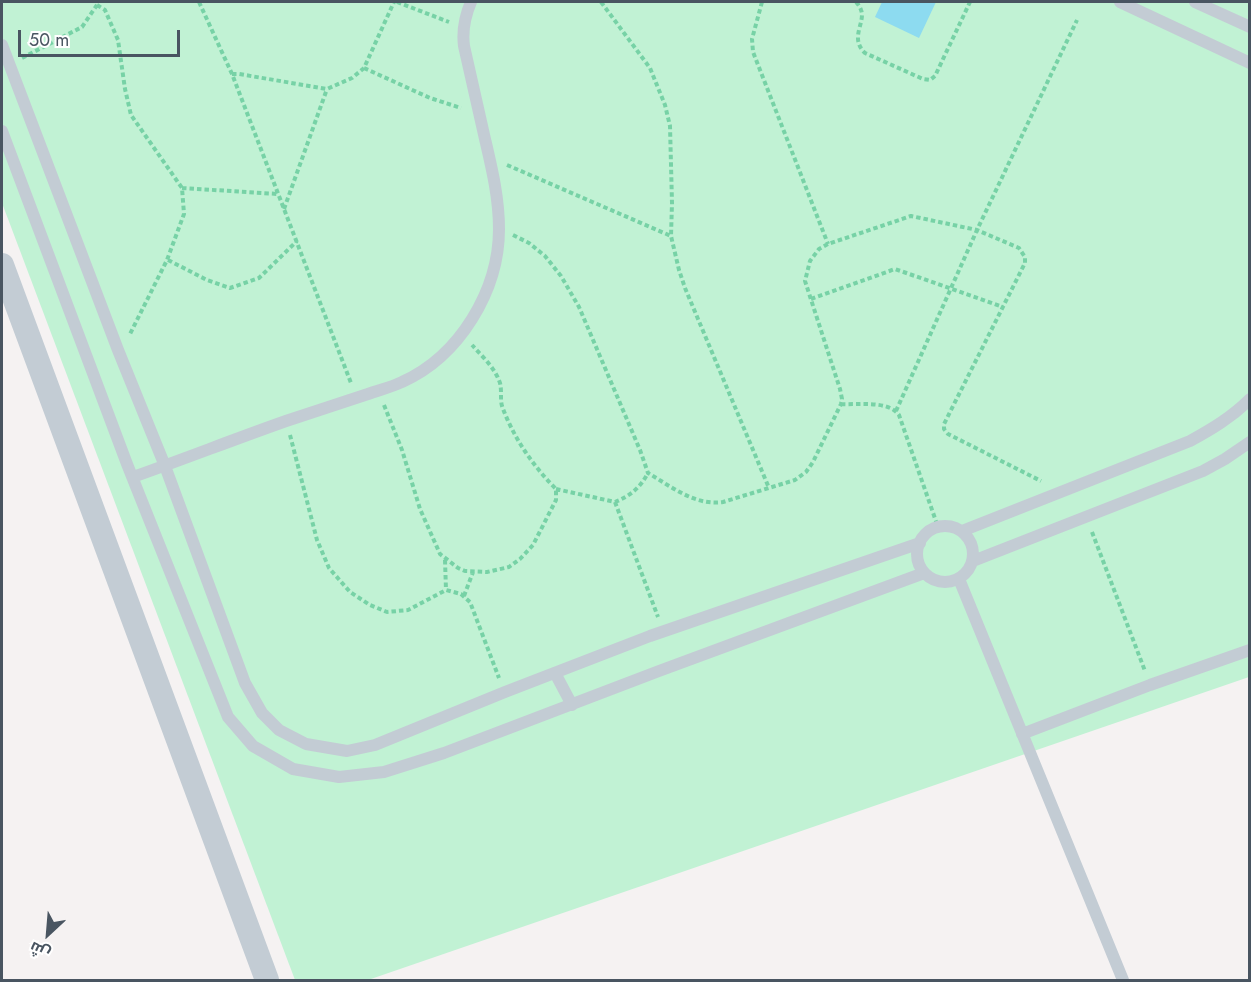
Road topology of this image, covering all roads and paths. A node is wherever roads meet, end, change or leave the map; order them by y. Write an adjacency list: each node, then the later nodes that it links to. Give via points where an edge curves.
1 (199, 2): 18 (path)
2 (395, 2): 13 (path); 17 (path)
3 (471, 2): 13 (lane)
4 (601, 2): 28 (path, via 650,68 665,105 670,126)
5 (762, 2): 30 (path, via 752,39 753,51)
6 (856, 2): 7 (path, via 861,10 858,31 862,50 930,80)
7 (970, 2)
8 (1120, 2): 15 (lane)
9 (1195, 2): 12 (lane)
10 (98, 3): 16 (path, via 82,27); 23 (path, via 118,40 131,115)
11 (1077, 20): 27 (path)
12 (1250, 27)
13 (464, 28): 20 (lane, via 464,46)
14 (2, 45): 16 (lane)
15 (1250, 63)
16 (9, 65): 37 (lane)
17 (364, 68): 19 (path); 20 (path, via 430,98)
18 (232, 74): 19 (path); 24 (path)
19 (327, 89): 25 (path)
20 (479, 114): 22 (lane)
21 (2, 131): 47 (lane)
22 (489, 157): 26 (lane, via 498,196); 28 (path)
23 (182, 188): 24 (path); 31 (path, via 184,214)
24 (278, 194): 25 (path)
25 (284, 209): 29 (path)
26 (499, 228): 36 (lane, via 487,291); 46 (path, via 537,249 561,276 579,307)
27 (977, 230): 30 (path, via 911,216); 33 (path); 35 (path, via 1019,248 1025,257)
28 (671, 236): 48 (path, via 685,288)
29 (297, 241): 31 (path, via 259,278 230,288); 39 (path)
30 (828, 244): 34 (path, via 814,255 807,270 805,281)
31 (167, 260): 37 (path, via 129,337)
32 (2, 265): 70 (street)
33 (951, 288): 34 (path, via 895,268); 35 (path); 42 (path)
34 (811, 298): 41 (path, via 840,389)
35 (1003, 307): 50 (path, via 944,429)
36 (462, 333): 38 (lane, via 418,373); 49 (path, via 495,373 500,382 501,403 512,428)
37 (118, 350): 45 (lane)
38 (378, 390): 39 (lane); 56 (path, via 420,508)
39 (356, 398): 43 (lane)
40 (1250, 399): 50 (lane, via 1190,441)
41 (841, 404): 42 (path, via 884,405); 48 (path, via 810,467 795,480)
42 (896, 411): 53 (path)
43 (286, 421): 45 (lane); 61 (path, via 317,540 329,568 350,592 387,612 408,610)
44 (1250, 442): 52 (lane, via 1203,471)
45 (165, 466): 47 (lane); 67 (lane, via 245,683 262,713 279,730 306,744 347,751 375,745)
46 (648, 473): 48 (path, via 691,498 708,503); 51 (path, via 638,489)
47 (133, 477): 68 (lane, via 228,717 253,747 293,769 339,777 384,772)
48 (769, 488)
49 (556, 489): 51 (path); 58 (path, via 556,500 533,545 520,559 499,570)
50 (1062, 492): 54 (lane)
51 (615, 502): 63 (path)
52 (1087, 517): 57 (lane); 66 (path)
53 (938, 527): 54 (lane); 55 (lane, via 930,530)
54 (962, 531): 57 (lane, via 972,544)
55 (920, 543): 59 (lane, via 917,555); 63 (lane)
56 (445, 560): 58 (path); 61 (path)
57 (973, 561): 60 (lane)
58 (472, 572): 62 (path)
59 (924, 573): 60 (lane, via 940,582); 68 (lane)
60 (959, 579): 69 (lane)
61 (446, 590): 62 (path)
62 (464, 596): 67 (path, via 470,602)
63 (663, 632): 65 (lane)
64 (1250, 650): 66 (lane)
65 (555, 674): 67 (lane); 68 (lane)
66 (1150, 685): 69 (lane)
67 (505, 693)
68 (572, 705)
69 (1022, 734): 71 (lane)
70 (267, 981)
71 (1123, 981)

